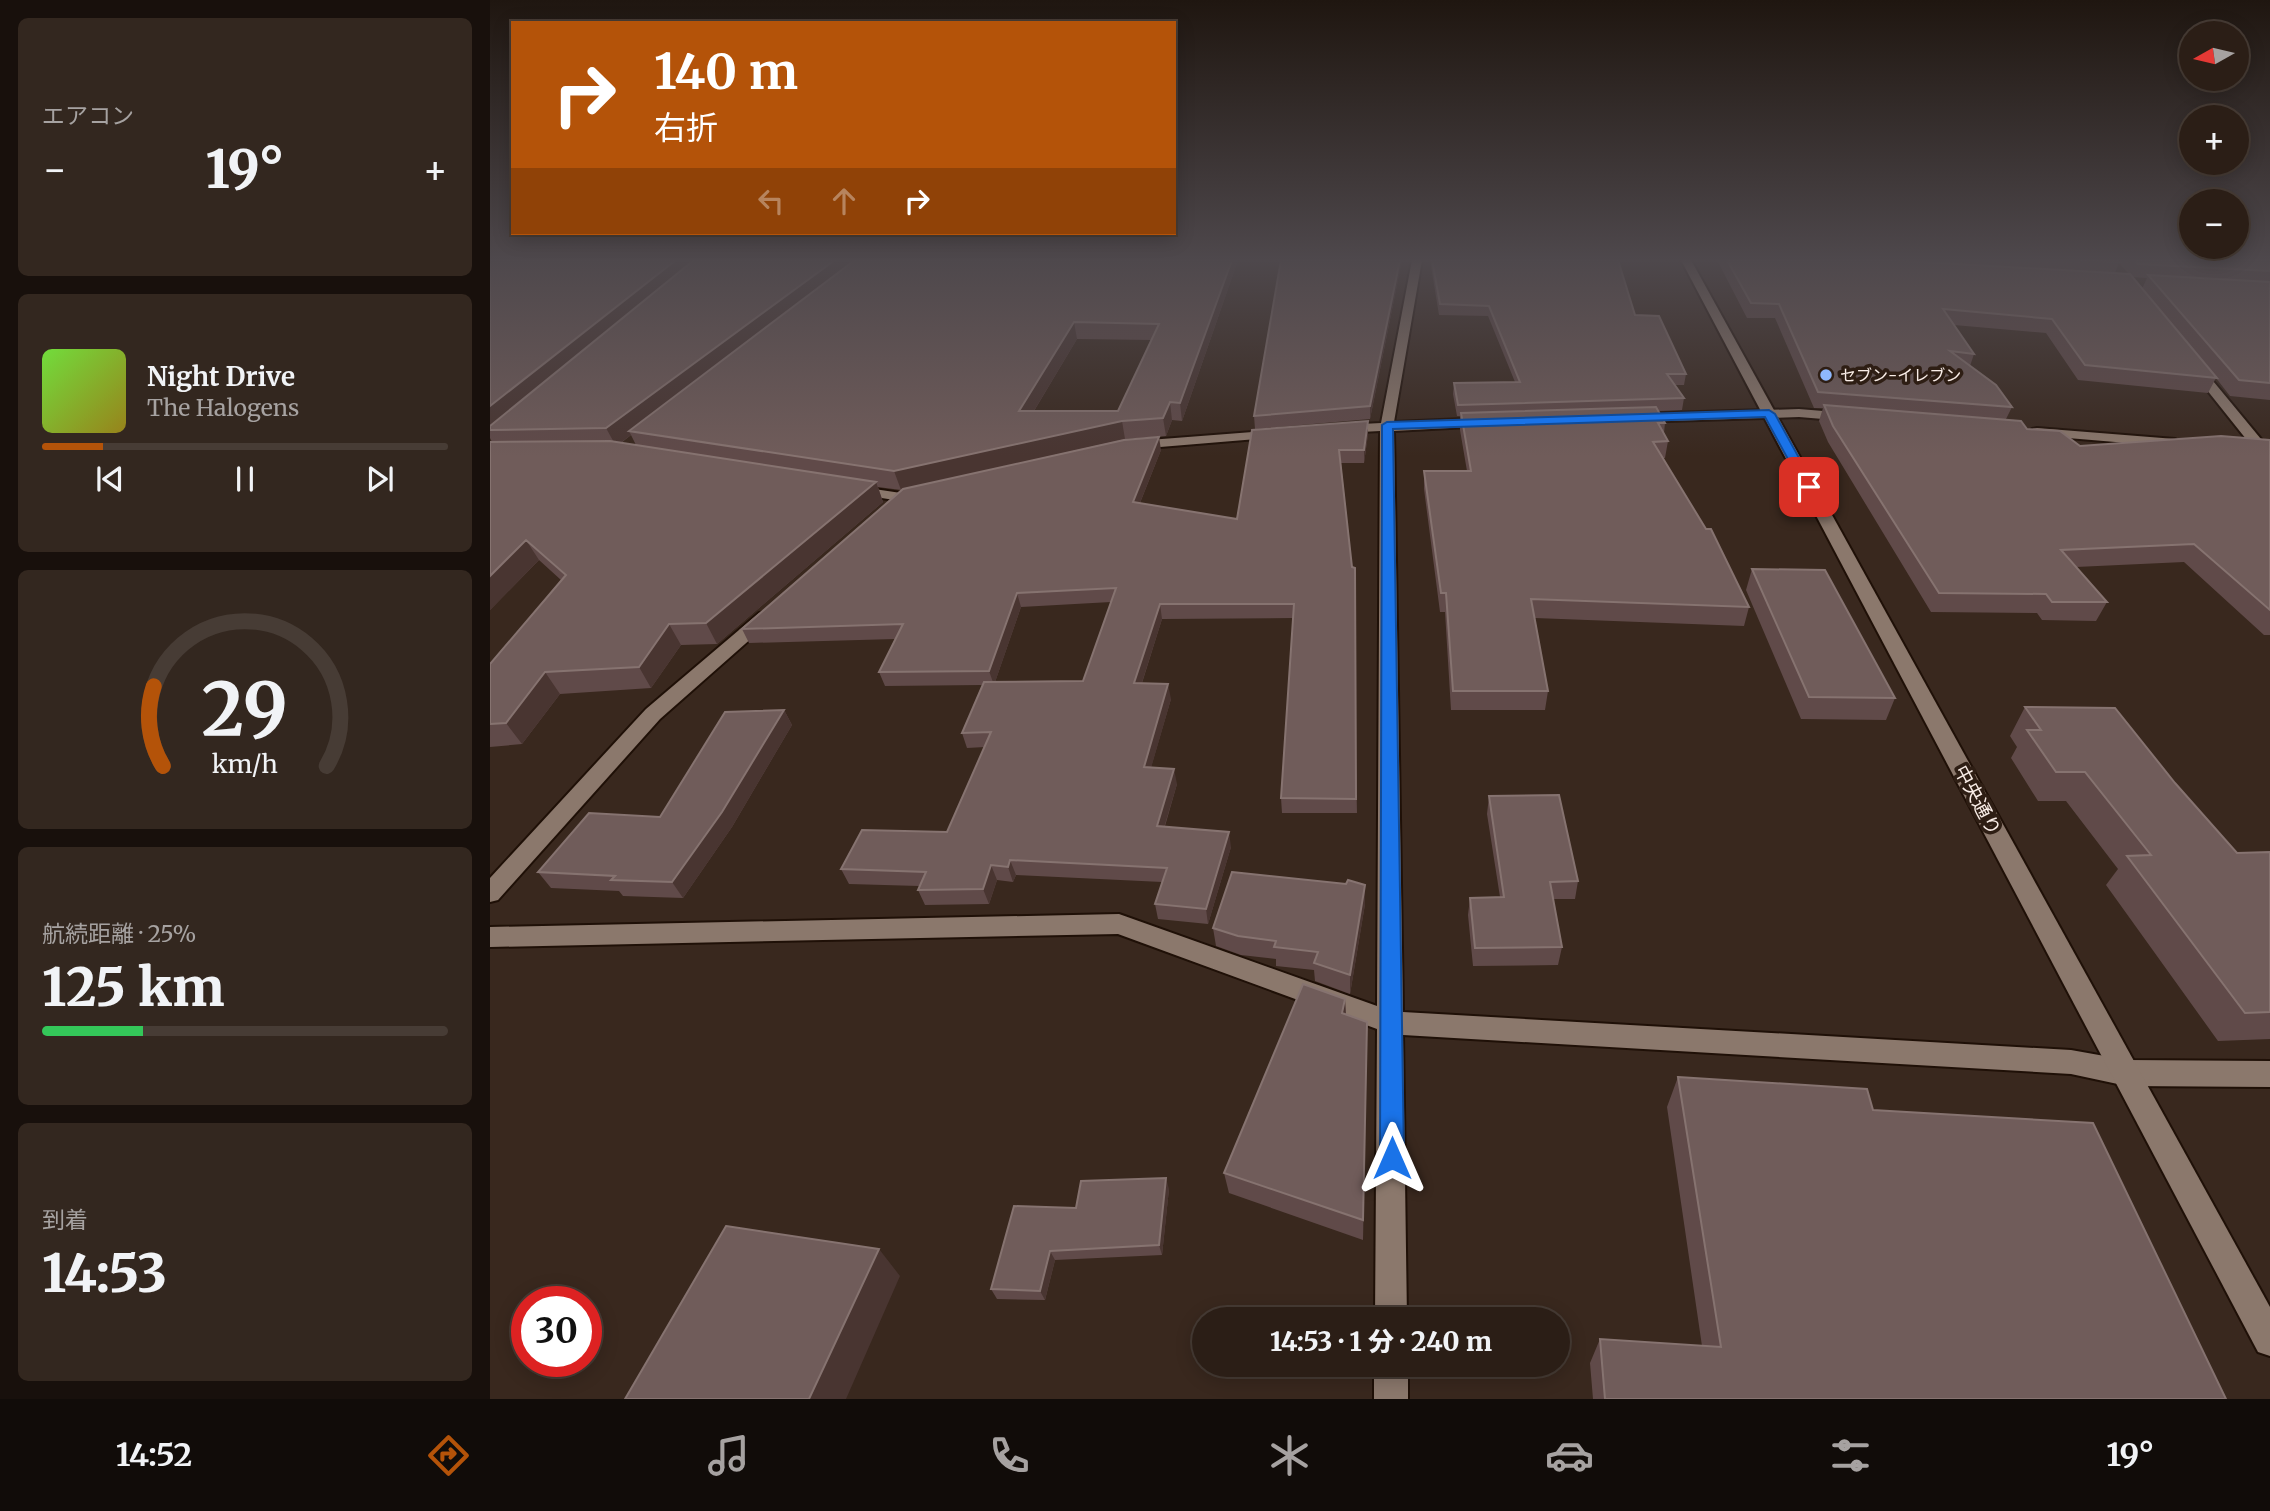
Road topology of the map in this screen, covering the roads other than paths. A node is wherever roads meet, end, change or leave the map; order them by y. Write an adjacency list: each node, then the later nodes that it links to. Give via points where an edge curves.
1 (1405, 325): 8 (street)
2 (1721, 325): 4 (street, 中央通り)
3 (2187, 356): 15 (street)
4 (1769, 414): 5 (street); 6 (street); 22 (street, 中央通り)
5 (1619, 418)
6 (1865, 418)
7 (1496, 422): 8 (street)
8 (1387, 425): 9 (street); 21 (street)
9 (1332, 430)
10 (2028, 431): 12 (street)
11 (1291, 433): 13 (street)
12 (2193, 445)
13 (1126, 446)
14 (2235, 448): 15 (street)
15 (2267, 452)
16 (834, 487): 17 (street, via 908,496)
17 (881, 515)
18 (777, 606): 19 (street, via 653,714)
19 (490, 893)
20 (490, 937): 21 (street, via 1119,924)
21 (1392, 1023): 22 (street, via 2071,1062); 24 (street)
22 (2127, 1073): 23 (street); 25 (street, 中央通り)
23 (2270, 1074)
24 (1391, 1307)
25 (2270, 1340)
26 (1391, 1377): 27 (street)
27 (1391, 1399)

